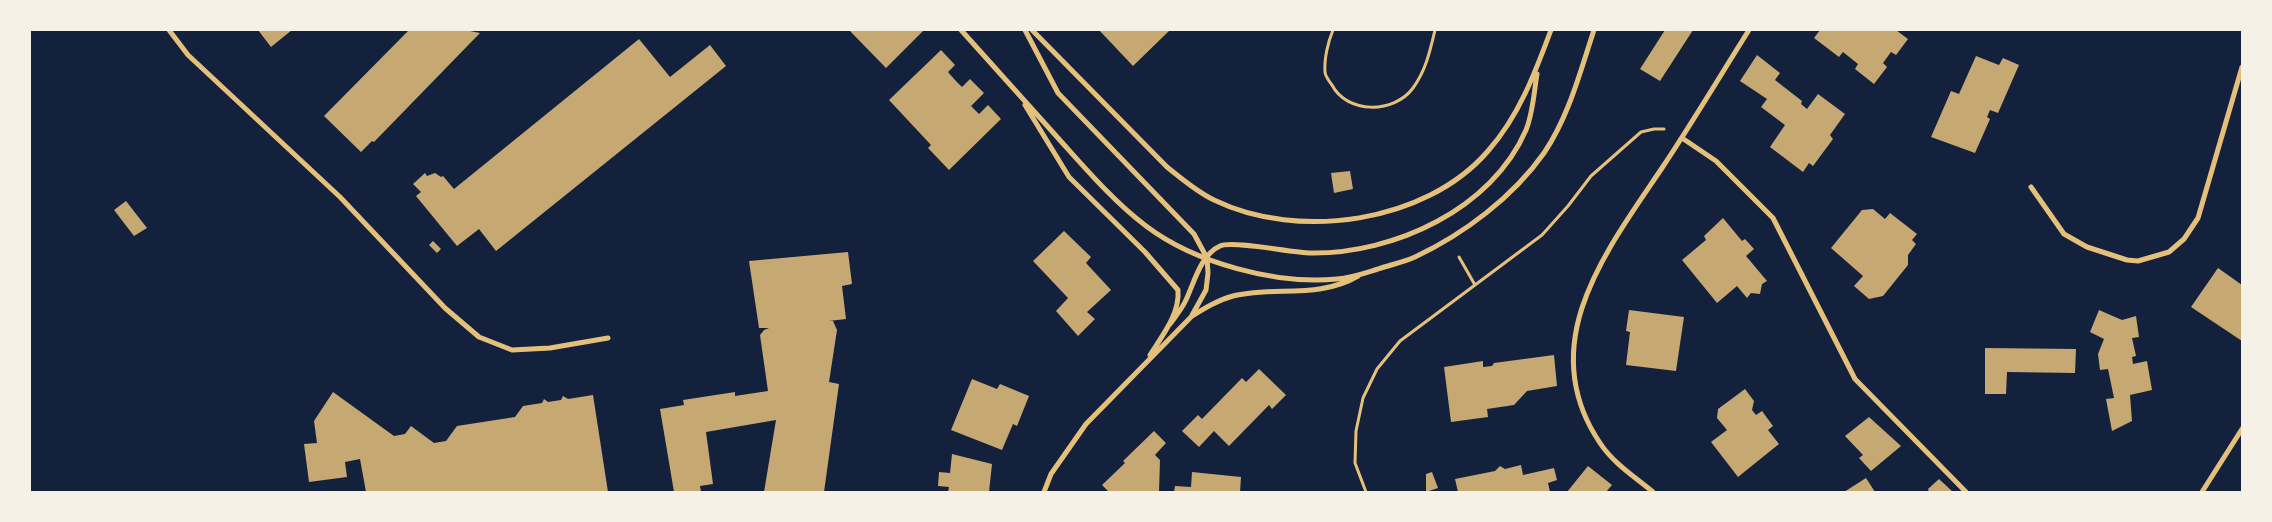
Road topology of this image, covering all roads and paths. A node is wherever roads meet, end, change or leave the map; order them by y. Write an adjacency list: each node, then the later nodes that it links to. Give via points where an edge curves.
1 (169, 30): 21 (street, via 188,55 340,197 445,308 479,336 512,350 550,348)
2 (960, 30): 12 (street)
3 (1025, 30): 16 (street, via 1058,93 1180,217)
4 (1032, 30): 10 (street, via 1160,160 1188,184 1213,200 1239,209 1270,218 1310,222 1357,220 1427,197 1461,176 1487,153 1504,131 1517,112)
5 (1333, 30): 6 (path, via 1325,73 1337,95 1360,108 1389,106 1412,89 1427,64)
6 (1435, 30)
7 (1551, 30): 10 (street)
8 (1594, 30): 15 (street, via 1569,106 1543,154 1500,200)
9 (1749, 30): 13 (street)
10 (1538, 66): 16 (street, via 1527,128 1516,149 1500,172 1450,214 1430,225 1357,249 1310,253 1226,244 1218,246)
11 (2242, 67): 14 (street, via 2198,218 2184,239 2169,252 2138,262 2086,247 2064,234)
12 (1017, 92): 16 (street, via 1091,175 1146,226); 20 (street, via 1069,177 1176,286 1178,303)
13 (1682, 138): 18 (path, via 1664,130 1641,132 1591,176 1542,235); 26 (street, via 1628,217 1602,262 1574,333 1573,370 1590,426 1614,459); 27 (street, via 1716,161 1773,218 1854,379)
14 (2030, 187)
15 (1448, 239): 17 (street, via 1414,258); 18 (path)
16 (1207, 258): 17 (street, via 1240,270 1286,278 1323,280); 19 (street, via 1206,290); 20 (street)
17 (1363, 274): 19 (street, via 1344,284 1322,289 1233,296)
18 (1475, 285): 25 (path, via 1400,341 1377,369 1363,398 1356,431 1355,462)
19 (1191, 317): 22 (street)
20 (1170, 324): 22 (street)
21 (608, 338)
22 (1145, 364): 24 (street, via 1086,424 1051,474)
23 (2242, 429): 28 (street)
24 (1044, 492)
25 (1366, 492)
26 (1653, 492)
27 (1966, 492)
28 (2202, 492)

